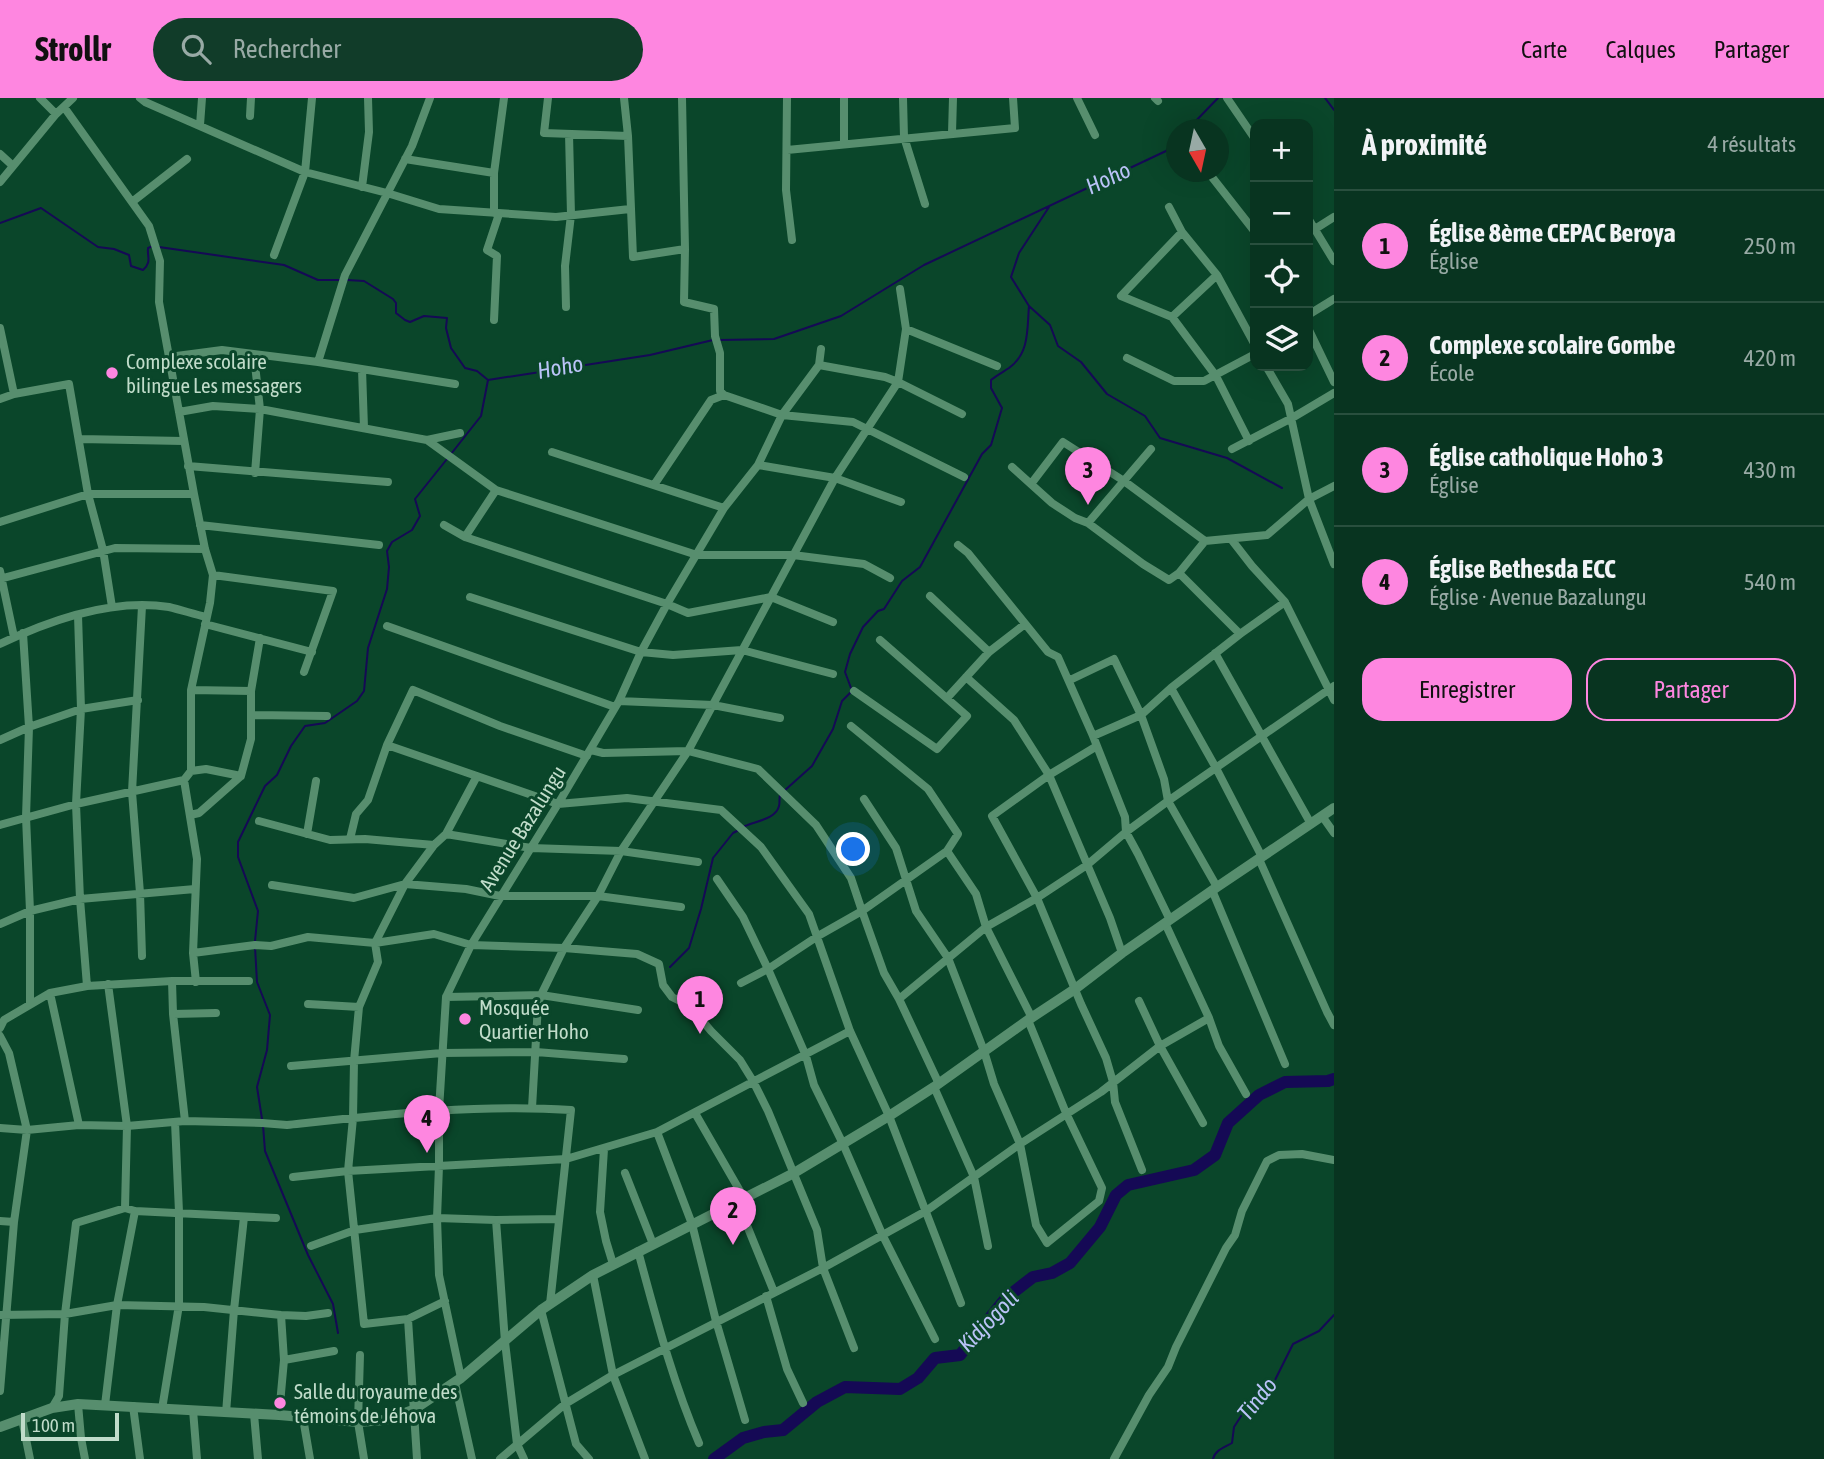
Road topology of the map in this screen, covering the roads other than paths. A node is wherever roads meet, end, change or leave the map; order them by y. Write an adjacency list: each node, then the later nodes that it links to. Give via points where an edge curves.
1 (40, 98): 21 (street)
2 (73, 98): 20 (street)
3 (140, 98): 23 (street)
4 (202, 98): 23 (street)
5 (251, 98): 22 (street)
6 (312, 98): 36 (street)
7 (368, 98): 40 (street)
8 (430, 98): 34 (street)
9 (504, 98): 37 (street)
10 (548, 98): 26 (street, via 544,133)
11 (624, 98): 28 (street)
12 (682, 98): 54 (street)
13 (787, 98): 31 (street)
14 (844, 98): 30 (street)
15 (903, 98): 29 (street)
16 (953, 98): 25 (street)
17 (1013, 98): 25 (street, via 1015,128)
18 (1077, 98): 27 (street)
19 (1227, 98): 24 (street)
20 (64, 107): 21 (street); 42 (street)
21 (56, 114): 35 (street)
22 (250, 116)
23 (200, 125): 36 (street)
24 (1250, 132)
25 (952, 133): 29 (street)
26 (569, 134): 28 (street); 47 (street)
27 (1095, 135)
28 (628, 136): 45 (street)
29 (904, 137): 30 (street); 43 (street)
30 (844, 144): 31 (street)
31 (787, 150): 53 (street)
32 (0, 154): 35 (street)
33 (187, 159): 42 (street)
34 (405, 159): 37 (street); 41 (street)
35 (12, 165): 38 (street)
36 (305, 172): 40 (street); 55 (street)
37 (494, 173): 46 (street)
38 (0, 182)
39 (1216, 182): 50 (street)
40 (362, 187): 41 (street)
41 (387, 193): 46 (street, via 439,209); 73 (street, via 345,275)
42 (132, 202): 70 (street, via 149,226 160,261 159,302)
43 (925, 204)
44 (1169, 207): 52 (street)
45 (630, 209): 47 (street); 54 (street, via 633,257)
46 (497, 213): 47 (street); 63 (street, via 488,250 497,256)
47 (570, 215): 60 (street)
48 (1334, 217): 49 (street)
49 (1313, 224)
50 (1250, 226)
51 (1313, 228): 56 (street)
52 (1182, 232): 57 (street); 62 (street, via 1121,296)
53 (792, 240)
54 (685, 249): 84 (street, via 684,302 714,309 720,391)
55 (274, 255)
56 (1334, 261)
57 (1217, 275): 62 (street); 66 (street)
58 (901, 289): 65 (street)
59 (1334, 299): 61 (street)
60 (566, 307)
61 (1313, 312)
62 (1172, 317): 78 (street)
63 (494, 320)
64 (0, 328): 82 (street)
65 (906, 329): 75 (street); 79 (street)
66 (1250, 336)
67 (1313, 338): 80 (street)
68 (821, 349): 74 (street, Avenue Bazalungu)
69 (254, 356): 70 (street, via 222,351); 73 (street); 86 (street)
70 (169, 357): 87 (street)
71 (1250, 357): 78 (street)
72 (1127, 358): 78 (street, via 1174,381)
73 (318, 362): 76 (street)
74 (819, 365): 79 (street); 89 (street, Avenue Bazalungu)
75 (997, 366)
76 (362, 369): 81 (street); 91 (street)
77 (1269, 371): 90 (street)
78 (1216, 376): 97 (street)
79 (898, 382): 88 (street); 92 (street)
80 (1334, 382)
81 (455, 384)
82 (14, 394): 85 (street); 94 (street, via 69,384)
83 (1334, 394): 90 (street)
84 (724, 395): 89 (street); 110 (street, via 711,400)
85 (0, 399)
86 (260, 410): 87 (street, via 213,406); 91 (street); 104 (street)
87 (179, 412): 96 (street)
88 (962, 414)
89 (782, 415): 92 (street, via 853,422); 101 (street, Avenue Bazalungu)
90 (1292, 418): 97 (street); 115 (street)
91 (364, 428): 95 (street)
92 (868, 429): 105 (street); 106 (street)
93 (460, 433): 95 (street)
94 (80, 439): 96 (street); 113 (street)
95 (427, 440): 112 (street)
96 (183, 441): 102 (street)
97 (1249, 441): 99 (street)
98 (1151, 449): 107 (street)
99 (1232, 449)
100 (552, 452): 110 (street)
101 (758, 465): 106 (street); 117 (street, Avenue Bazalungu)
102 (188, 466): 104 (street); 114 (street)
103 (1012, 467): 109 (street)
104 (255, 472): 108 (street)
105 (964, 477)
106 (835, 478): 116 (street); 130 (street)
107 (1124, 481): 109 (street, via 1063,442); 119 (street); 124 (street)
108 (388, 482)
109 (1031, 484): 119 (street, via 1052,503)
110 (654, 485): 117 (street)
111 (1334, 486): 115 (street)
112 (496, 490): 122 (street); 129 (street)
113 (88, 494): 114 (street); 118 (street); 128 (street)
114 (194, 494): 120 (street)
115 (1309, 499): 123 (street, via 1268,535); 131 (street)
116 (901, 502)
117 (724, 508): 129 (street, Avenue Bazalungu)
118 (0, 522)
119 (1088, 523): 132 (street, via 1169,580)
120 (200, 525): 125 (street); 127 (street)
121 (444, 525): 122 (street)
122 (465, 537): 140 (street)
123 (1231, 539): 124 (street); 139 (street)
124 (1205, 541): 132 (street)
125 (379, 545)
126 (958, 545): 146 (street)
127 (205, 549): 128 (street); 133 (street)
128 (103, 550): 134 (street); 142 (street)
129 (697, 555): 130 (street); 140 (street, Avenue Bazalungu)
130 (793, 555): 135 (street, via 864,564); 138 (street)
131 (1334, 564)
132 (1179, 573): 148 (street)
133 (213, 575): 144 (street); 154 (street, via 333,591)
134 (0, 576): 149 (street)
135 (890, 578)
136 (930, 596): 156 (street)
137 (470, 597): 155 (street)
138 (771, 597): 140 (street, via 688,613); 145 (street); 153 (street)
139 (1285, 602): 148 (street); 162 (street)
140 (667, 604): 155 (street, Avenue Bazalungu)
141 (142, 606): 142 (street); 144 (street, via 168,607); 168 (street)
142 (112, 607): 143 (street)
143 (78, 615): 149 (street); 172 (street)
144 (205, 621): 150 (street); 164 (street)
145 (833, 622)
146 (1026, 624): 156 (street); 161 (street, via 1048,652 1058,657)
147 (387, 626): 170 (street)
148 (1240, 634): 157 (street)
149 (18, 635): 152 (street); 177 (street)
150 (260, 638): 154 (street); 165 (street)
151 (880, 640): 167 (street)
152 (0, 644)
153 (742, 650): 155 (street, via 673,655); 159 (street); 171 (street)
154 (312, 652): 158 (street)
155 (641, 652): 170 (street, Avenue Bazalungu)
156 (989, 652): 160 (street)
157 (1215, 653): 163 (street); 180 (street)
158 (304, 672)
159 (833, 674)
160 (966, 677): 167 (street); 188 (street, via 1014,720)
161 (1070, 680): 174 (street, via 1114,659); 179 (street)
162 (1331, 687): 169 (street); 180 (street)
163 (1171, 688): 174 (street); 186 (street)
164 (191, 690): 165 (street); 187 (street)
165 (251, 691): 173 (street)
166 (854, 691): 167 (street, via 937,749 967,716)
167 (947, 698)
168 (138, 700): 172 (street); 193 (street)
169 (1334, 700)
170 (617, 704): 171 (street); 185 (street, Avenue Bazalungu)
171 (713, 705): 176 (street); 184 (street)
172 (81, 709): 177 (street); 197 (street)
173 (251, 715): 175 (street); 189 (street, via 251,739)
174 (1141, 715): 179 (street); 196 (street)
175 (327, 716)
176 (780, 718)
177 (29, 726): 181 (street); 202 (street)
178 (851, 726): 214 (street, via 928,789 958,834)
179 (1093, 736): 183 (street)
180 (1261, 737): 186 (street); 204 (street)
181 (0, 740)
182 (387, 745): 185 (street, via 413,690 500,726); 190 (street); 210 (street, via 368,800 356,814)
183 (1097, 746): 188 (street); 206 (street, via 1125,817)
184 (688, 751): 185 (street); 195 (street); 231 (street, via 758,769 816,825 851,878)
185 (589, 753): 198 (street, Avenue Bazalungu)
186 (1216, 768): 196 (street); 215 (street)
187 (191, 771): 189 (street); 191 (street)
188 (1049, 775): 217 (street); 227 (street, via 992,816)
189 (241, 776): 200 (street, via 200,813)
190 (477, 776): 198 (street); 209 (street)
191 (184, 780): 193 (street); 200 (street)
192 (316, 781): 208 (street)
193 (132, 792): 197 (street); 224 (street)
194 (864, 799): 219 (street, via 896,848)
195 (654, 801): 198 (street, via 627,798); 213 (street); 235 (street, via 721,810 761,848 809,914)
196 (1168, 801): 206 (street); 222 (street)
197 (76, 804): 202 (street); 228 (street)
198 (558, 804): 212 (street, Avenue Bazalungu)
199 (1334, 808): 201 (street)
200 (190, 815): 223 (street, via 197,859)
201 (1322, 816): 204 (street); 207 (street)
202 (26, 817): 205 (street); 230 (street)
203 (259, 821): 208 (street)
204 (1311, 824): 215 (street)
205 (0, 825)
206 (1126, 832): 217 (street); 232 (street)
207 (1334, 833)
208 (307, 834): 210 (street)
209 (446, 834): 211 (street); 212 (street)
210 (350, 839): 211 (street)
211 (434, 845): 220 (street)
212 (531, 848): 213 (street); 225 (street, Avenue Bazalungu)
213 (621, 851): 216 (street); 226 (street)
214 (947, 851): 219 (street); 234 (street, via 976,894)
215 (1261, 858): 222 (street); 259 (street)
216 (698, 862)
217 (1087, 865): 227 (street); 240 (street)
218 (717, 879): 243 (street, via 743,917)
219 (907, 879): 231 (street); 242 (street, via 916,911)
220 (405, 884): 221 (street, via 354,898); 225 (street); 236 (street)
221 (272, 885)
222 (1214, 888): 232 (street); 276 (street)
223 (195, 889): 224 (street); 239 (street)
224 (140, 893): 228 (street); 241 (street)
225 (500, 896): 226 (street); 237 (street, Avenue Bazalungu)
226 (598, 896): 229 (street); 238 (street)
227 (1037, 898): 234 (street); 250 (street)
228 (80, 899): 230 (street); 249 (street)
229 (681, 907)
230 (30, 911): 233 (street); 256 (street)
231 (862, 911): 235 (street); 254 (street, via 884,973)
232 (1168, 922): 240 (street); 263 (street)
233 (0, 924)
234 (986, 927): 242 (street); 264 (street)
235 (818, 936): 243 (street); 267 (street)
236 (375, 943): 237 (street, via 434,934); 239 (street, via 308,937 271,946); 258 (street, via 378,962)
237 (471, 945): 238 (street); 253 (street, Avenue Bazalungu)
238 (565, 948): 252 (street); 278 (street, via 637,954 659,964 663,985 672,997 690,1006 740,1060)
239 (193, 953): 246 (street)
240 (1122, 953): 250 (street)
241 (142, 956)
242 (948, 958): 254 (street); 270 (street)
243 (768, 969): 247 (street); 273 (street)
244 (172, 981): 246 (street); 248 (street); 262 (street)
245 (249, 981): 246 (street)
246 (196, 982)
247 (741, 983)
248 (108, 984): 249 (street); 291 (street)
249 (87, 986): 251 (street)
250 (1075, 989): 264 (street); 279 (street)
251 (50, 993): 256 (street); 290 (street)
252 (541, 995): 253 (street); 260 (street); 271 (street)
253 (446, 997): 272 (street, Avenue Bazalungu)
254 (899, 999): 280 (street)
255 (1139, 1001): 269 (street)
256 (30, 1003): 266 (street, via 4,1020)
257 (308, 1004): 258 (street)
258 (359, 1007): 275 (street)
259 (1330, 1009): 265 (street)
260 (638, 1010)
261 (216, 1013): 262 (street)
262 (173, 1014): 288 (street)
263 (1209, 1018): 269 (street); 281 (street)
264 (1030, 1019): 270 (street); 285 (street)
265 (1334, 1025)
266 (0, 1028)
267 (850, 1031): 273 (street); 286 (street)
268 (0, 1036): 293 (street, via 9,1053)
269 (1160, 1046): 279 (street); 289 (street)
270 (984, 1051): 280 (street); 295 (street)
271 (536, 1052): 272 (street); 274 (street); 282 (street)
272 (442, 1053): 275 (street); 283 (street, Avenue Bazalungu)
273 (806, 1056): 278 (street); 296 (street)
274 (624, 1059)
275 (354, 1061): 277 (street); 287 (street)
276 (1285, 1064)
277 (291, 1066)
278 (753, 1081): 284 (street); 304 (street)
279 (1113, 1082): 285 (street); 301 (street, via 1115,1102)
280 (937, 1085): 286 (street); 306 (street)
281 (1246, 1094)
282 (532, 1108): 283 (street); 298 (street, via 571,1110)
283 (439, 1110): 287 (street); 300 (street, Avenue Bazalungu)
284 (695, 1113): 294 (street); 307 (street)
285 (1066, 1113): 295 (street); 295 (street, via 1102,1188 1098,1201 1047,1243 1036,1225)
286 (889, 1116): 296 (street); 310 (street)
287 (353, 1118): 288 (street, via 287,1125); 302 (street)
288 (180, 1122): 291 (street); 311 (street)
289 (1203, 1123)
290 (79, 1125): 291 (street); 293 (street)
291 (127, 1126): 308 (street)
292 (0, 1128): 293 (street)
293 (27, 1130): 318 (street)
294 (657, 1132): 297 (street); 319 (street)
295 (1020, 1143): 306 (street)
296 (843, 1144): 304 (street); 321 (street)
297 (604, 1149): 298 (street); 326 (street, via 600,1212)
298 (566, 1159): 300 (street); 315 (street)
299 (1334, 1160): 384 (street, via 1303,1154 1279,1155 1267,1161 1168,1367)
300 (439, 1166): 302 (street); 314 (street, Avenue Bazalungu)
301 (1142, 1170)
302 (348, 1171): 305 (street); 320 (street)
303 (625, 1172): 322 (street)
304 (794, 1173): 307 (street); 327 (street, via 817,1230)
305 (293, 1177)
306 (974, 1177): 310 (street); 324 (street)
307 (741, 1200): 319 (street); 329 (street)
308 (125, 1208): 309 (street); 337 (street, via 76,1223)
309 (135, 1210): 311 (street); 332 (street)
310 (926, 1211): 321 (street); 331 (street)
311 (179, 1212): 312 (street); 333 (street)
312 (244, 1217): 313 (street); 335 (street)
313 (276, 1218)
314 (437, 1218): 316 (street); 320 (street); 330 (street, Avenue Bazalungu)
315 (558, 1219): 316 (street); 334 (street)
316 (496, 1220): 343 (street)
317 (0, 1221): 318 (street)
318 (14, 1222): 338 (street)
319 (692, 1223): 322 (street); 341 (street)
320 (355, 1230): 323 (street); 340 (street, via 364,1324)
321 (883, 1236): 327 (street); 342 (street)
322 (653, 1244): 325 (street)
323 (311, 1246)
324 (988, 1246)
325 (638, 1251): 326 (street); 344 (street)
326 (613, 1264): 328 (street)
327 (823, 1268): 329 (street); 345 (street)
328 (593, 1275): 334 (street); 349 (street)
329 (770, 1294): 341 (street); 352 (street, via 787,1369)
330 (445, 1301): 340 (street); 350 (street, Avenue Bazalungu)
331 (961, 1303)
332 (117, 1305): 333 (street); 337 (street); 355 (street)
333 (179, 1306): 335 (street); 358 (street)
334 (545, 1307): 343 (street); 354 (street)
335 (234, 1310): 339 (street); 361 (street)
336 (328, 1313): 339 (street)
337 (65, 1314): 338 (street); 357 (street, via 59,1396)
338 (4, 1315): 351 (street)
339 (281, 1315): 348 (street)
340 (408, 1319): 360 (street)
341 (716, 1321): 344 (street); 366 (street)
342 (935, 1339)
343 (505, 1342): 350 (street); 370 (street)
344 (665, 1348): 349 (street); 369 (street)
345 (854, 1348)
346 (334, 1351): 348 (street)
347 (360, 1354): 367 (street)
348 (284, 1360): 363 (street)
349 (613, 1375): 354 (street); 383 (street)
350 (458, 1381): 360 (street); 379 (street, Avenue Bazalungu)
351 (0, 1391)
352 (803, 1403)
353 (78, 1404): 355 (street); 357 (street); 372 (street)
354 (565, 1404): 370 (street); 382 (street, via 576,1444)
355 (105, 1405): 356 (street)
356 (133, 1406): 358 (street); 373 (street)
357 (52, 1408): 365 (street)
358 (162, 1409): 359 (street)
359 (193, 1410): 361 (street); 374 (street)
360 (414, 1410): 367 (street, via 385,1420); 378 (street)
361 (226, 1413): 362 (street)
362 (254, 1414): 363 (street); 375 (street)
363 (279, 1415): 364 (street)
364 (303, 1418): 367 (street); 376 (street)
365 (22, 1419): 368 (street); 371 (street)
366 (745, 1420)
367 (358, 1422): 377 (street)
368 (0, 1427)
369 (699, 1443)
370 (517, 1444): 380 (street); 381 (street)
371 (30, 1459)
372 (85, 1459)
373 (140, 1459)
374 (197, 1459)
375 (258, 1459)
376 (310, 1459)
377 (364, 1459)
378 (417, 1459)
379 (472, 1459)
380 (500, 1459)
381 (524, 1459)
382 (589, 1459)
383 (645, 1459)
384 (1114, 1459)

